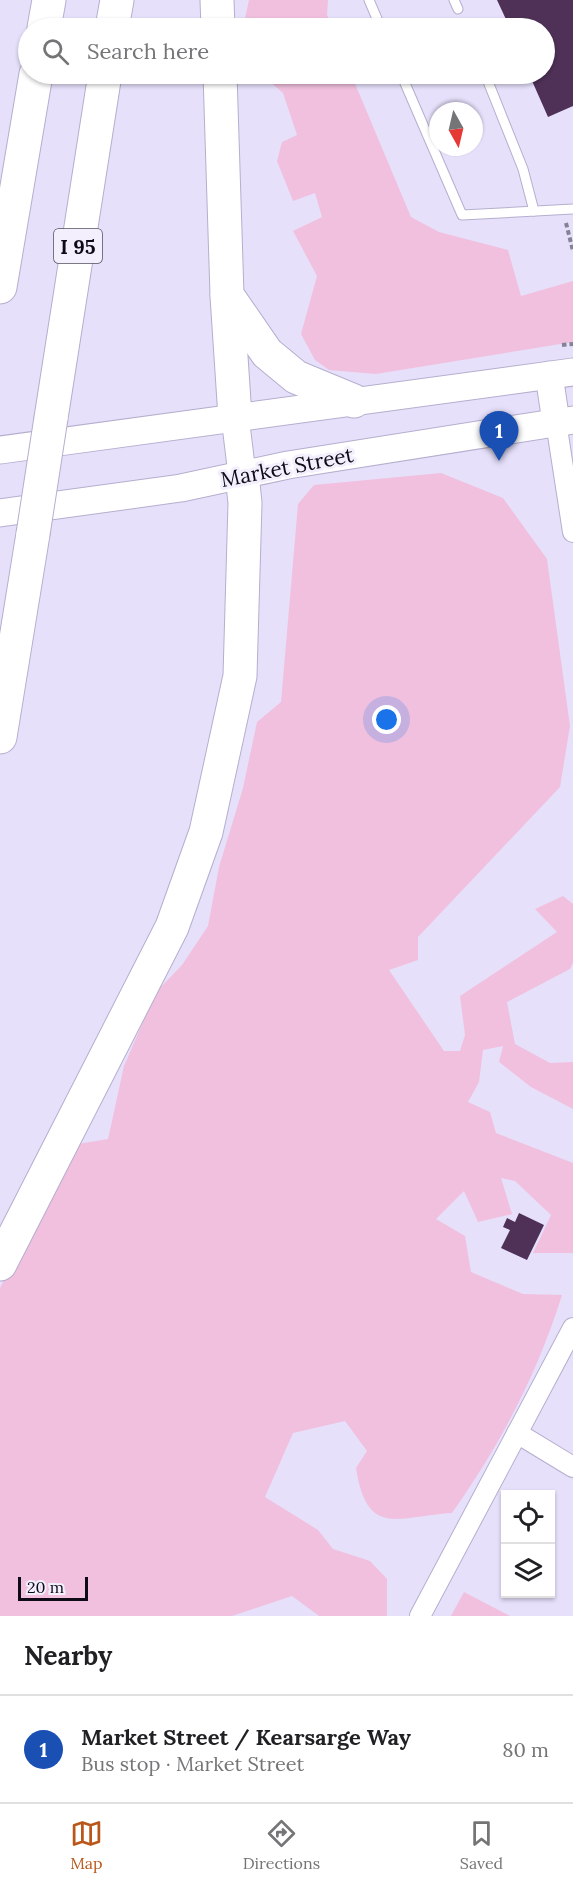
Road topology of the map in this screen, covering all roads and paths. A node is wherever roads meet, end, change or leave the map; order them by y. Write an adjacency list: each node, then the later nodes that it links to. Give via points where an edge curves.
1 (49, 0): 5 (highway)
2 (117, 0): 6 (highway)
3 (217, 0): 7 (highway)
4 (369, 0): 8 (lane)
5 (46, 18)
6 (114, 18)
7 (218, 18)
8 (377, 18)
9 (34, 84): 17 (highway)
10 (103, 84): 29 (highway, I 95, bridge)
11 (220, 84): 18 (highway)
12 (405, 84): 15 (lane, via 462,215)
13 (489, 84): 15 (lane, via 523,169)
14 (569, 210): 15 (lane); 16 (path)
15 (534, 211)
16 (573, 251)
17 (0, 287)
18 (227, 295): 22 (highway, via 267,353 296,377); 23 (highway)
19 (573, 344): 20 (path)
20 (562, 345)
21 (561, 373): 22 (main road); 24 (main road)
22 (354, 400): 23 (main road)
23 (235, 417): 25 (main road); 26 (main road)
24 (565, 421): 26 (main road, Market Street); 28 (street)
25 (0, 450)
26 (242, 474): 27 (main road, Market Street, via 181,488); 30 (highway, via 245,503 240,676 206,832 172,927)
27 (0, 513)
28 (573, 532)
29 (0, 737)
30 (0, 1264)
31 (573, 1328): 32 (street)
32 (517, 1433): 33 (street); 34 (street)
33 (573, 1467)
34 (420, 1616)

